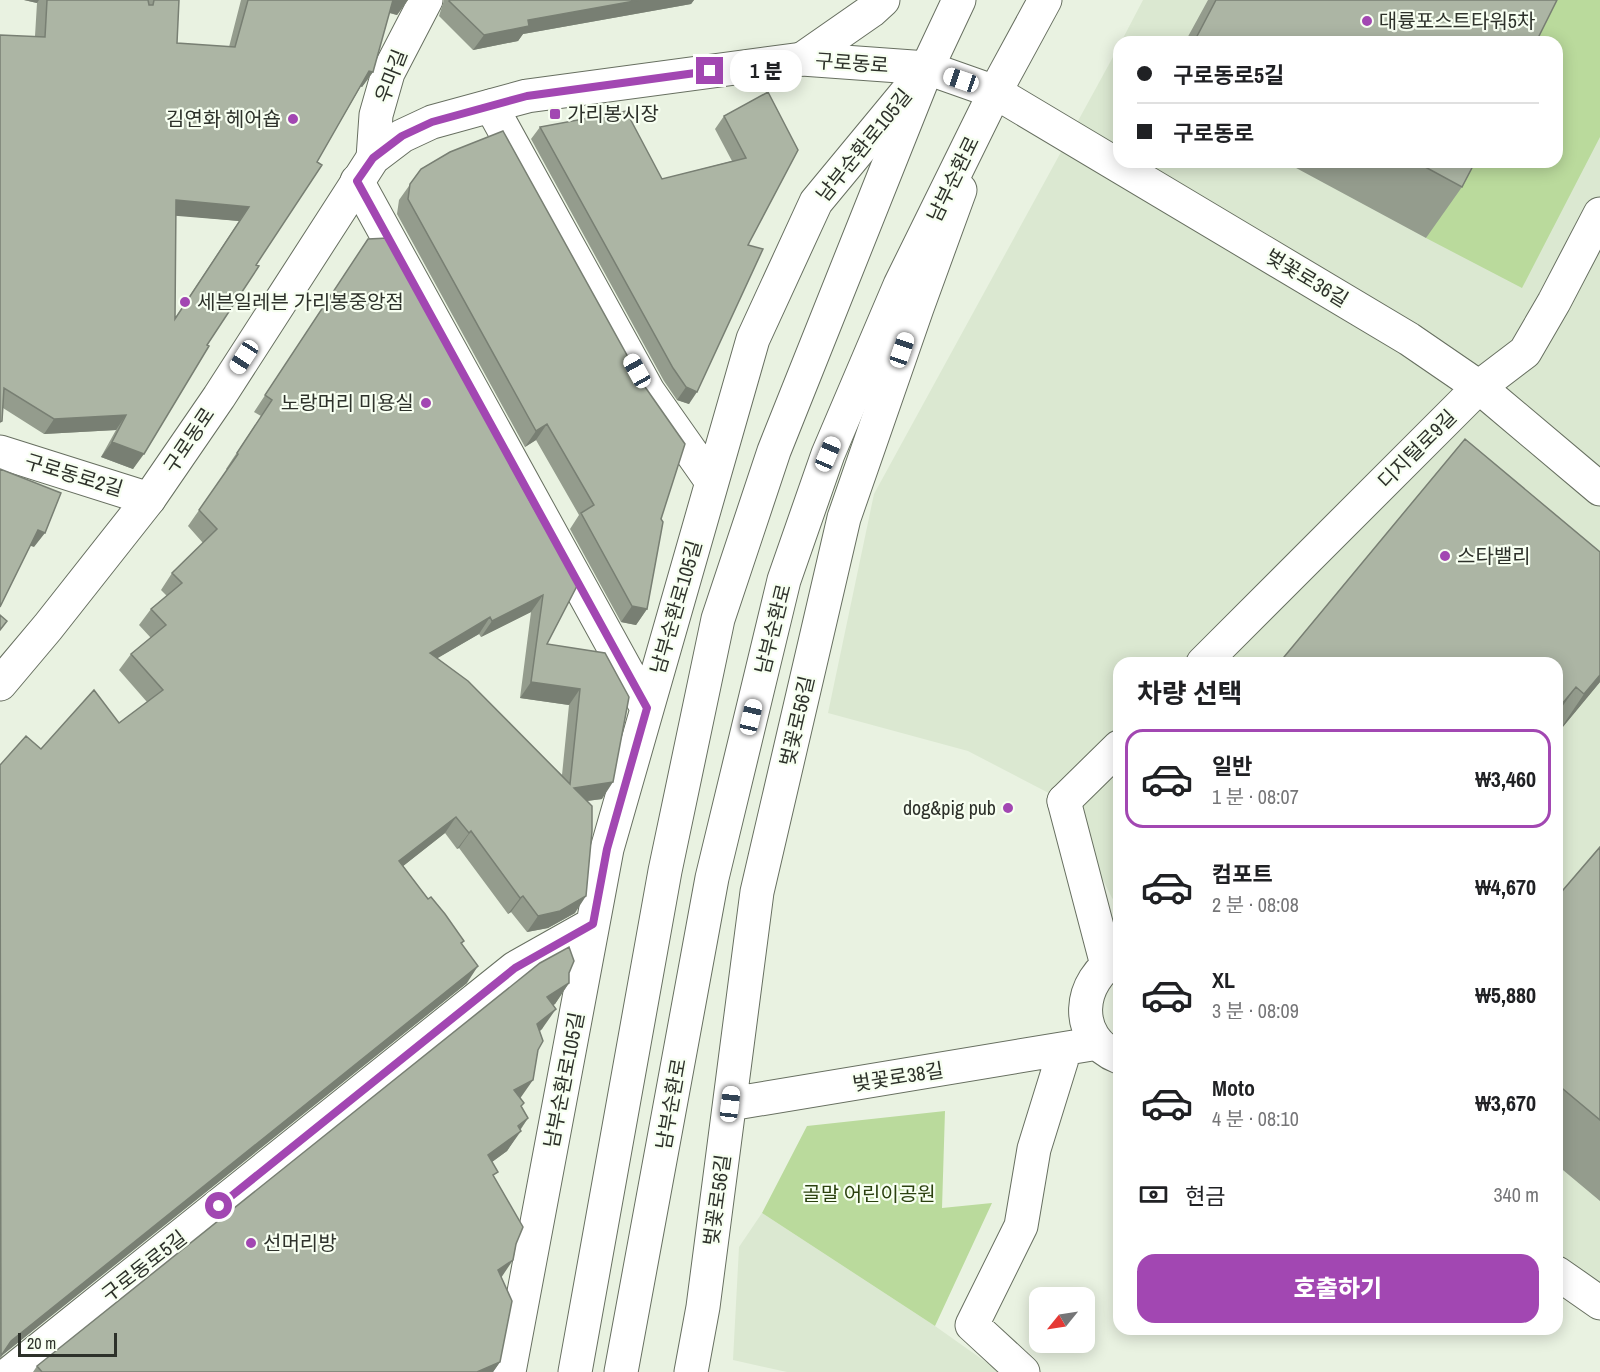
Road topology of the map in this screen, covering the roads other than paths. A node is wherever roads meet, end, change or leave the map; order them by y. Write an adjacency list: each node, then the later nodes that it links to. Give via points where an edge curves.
1 (426, 0): 11 (street, 우마길, via 388,73)
2 (883, 0): 5 (street)
3 (959, 0): 6 (street)
4 (1044, 0): 7 (street, 남부순환로)
5 (802, 59): 6 (street, 구로동로); 8 (street, 구로동로, via 527,96)
6 (927, 68): 7 (street, 구로동로); 15 (street, 남부순환로105길, via 816,202 753,339); 31 (street, via 774,451 718,619 665,871)
7 (995, 92): 9 (street, 벚꽃로36길); 26 (street, 벚꽃로56길, via 844,518 757,892); 32 (street, 남부순환로, via 900,285 828,454 784,580 712,878)
8 (491, 106): 11 (street, 구로동로, via 432,122 402,136); 15 (street, via 648,391)
9 (1113, 162)
10 (1122, 168): 13 (street, 벚꽃로36길, via 1409,339)
11 (365, 169): 17 (street, 구로동로); 20 (street)
12 (1600, 214): 13 (street, 디지털로9길, via 1525,352)
13 (1479, 387): 16 (street, 벚꽃로36길); 18 (street, 디지털로9길)
14 (0, 452): 17 (street, 구로동로2길)
15 (712, 482): 20 (street, 남부순환로105길)
16 (1600, 489)
17 (149, 499): 19 (street, 구로동로)
18 (1209, 657)
19 (0, 684)
20 (647, 708): 22 (street, 남부순환로105길, via 607,849)
21 (1113, 753): 23 (street, 벚꽃로38길, via 1064,801)
22 (593, 924): 29 (street, 구로동로5길, via 515,968); 30 (street, 남부순환로105길)
23 (1113, 961): 25 (street, 벚꽃로38길, via 1095,977 1087,993 1085,1010 1088,1028)
24 (1065, 1049): 25 (street, 벚꽃로38길); 26 (street, 벚꽃로38길); 34 (street, via 1034,1149 1021,1227 972,1325)
25 (1108, 1050)
26 (730, 1104): 33 (street, 벚꽃로56길)
27 (1563, 1277): 28 (street)
28 (1600, 1303)
29 (11, 1372)
30 (509, 1372)
31 (575, 1372)
32 (621, 1372)
33 (691, 1372)
34 (1023, 1372)

